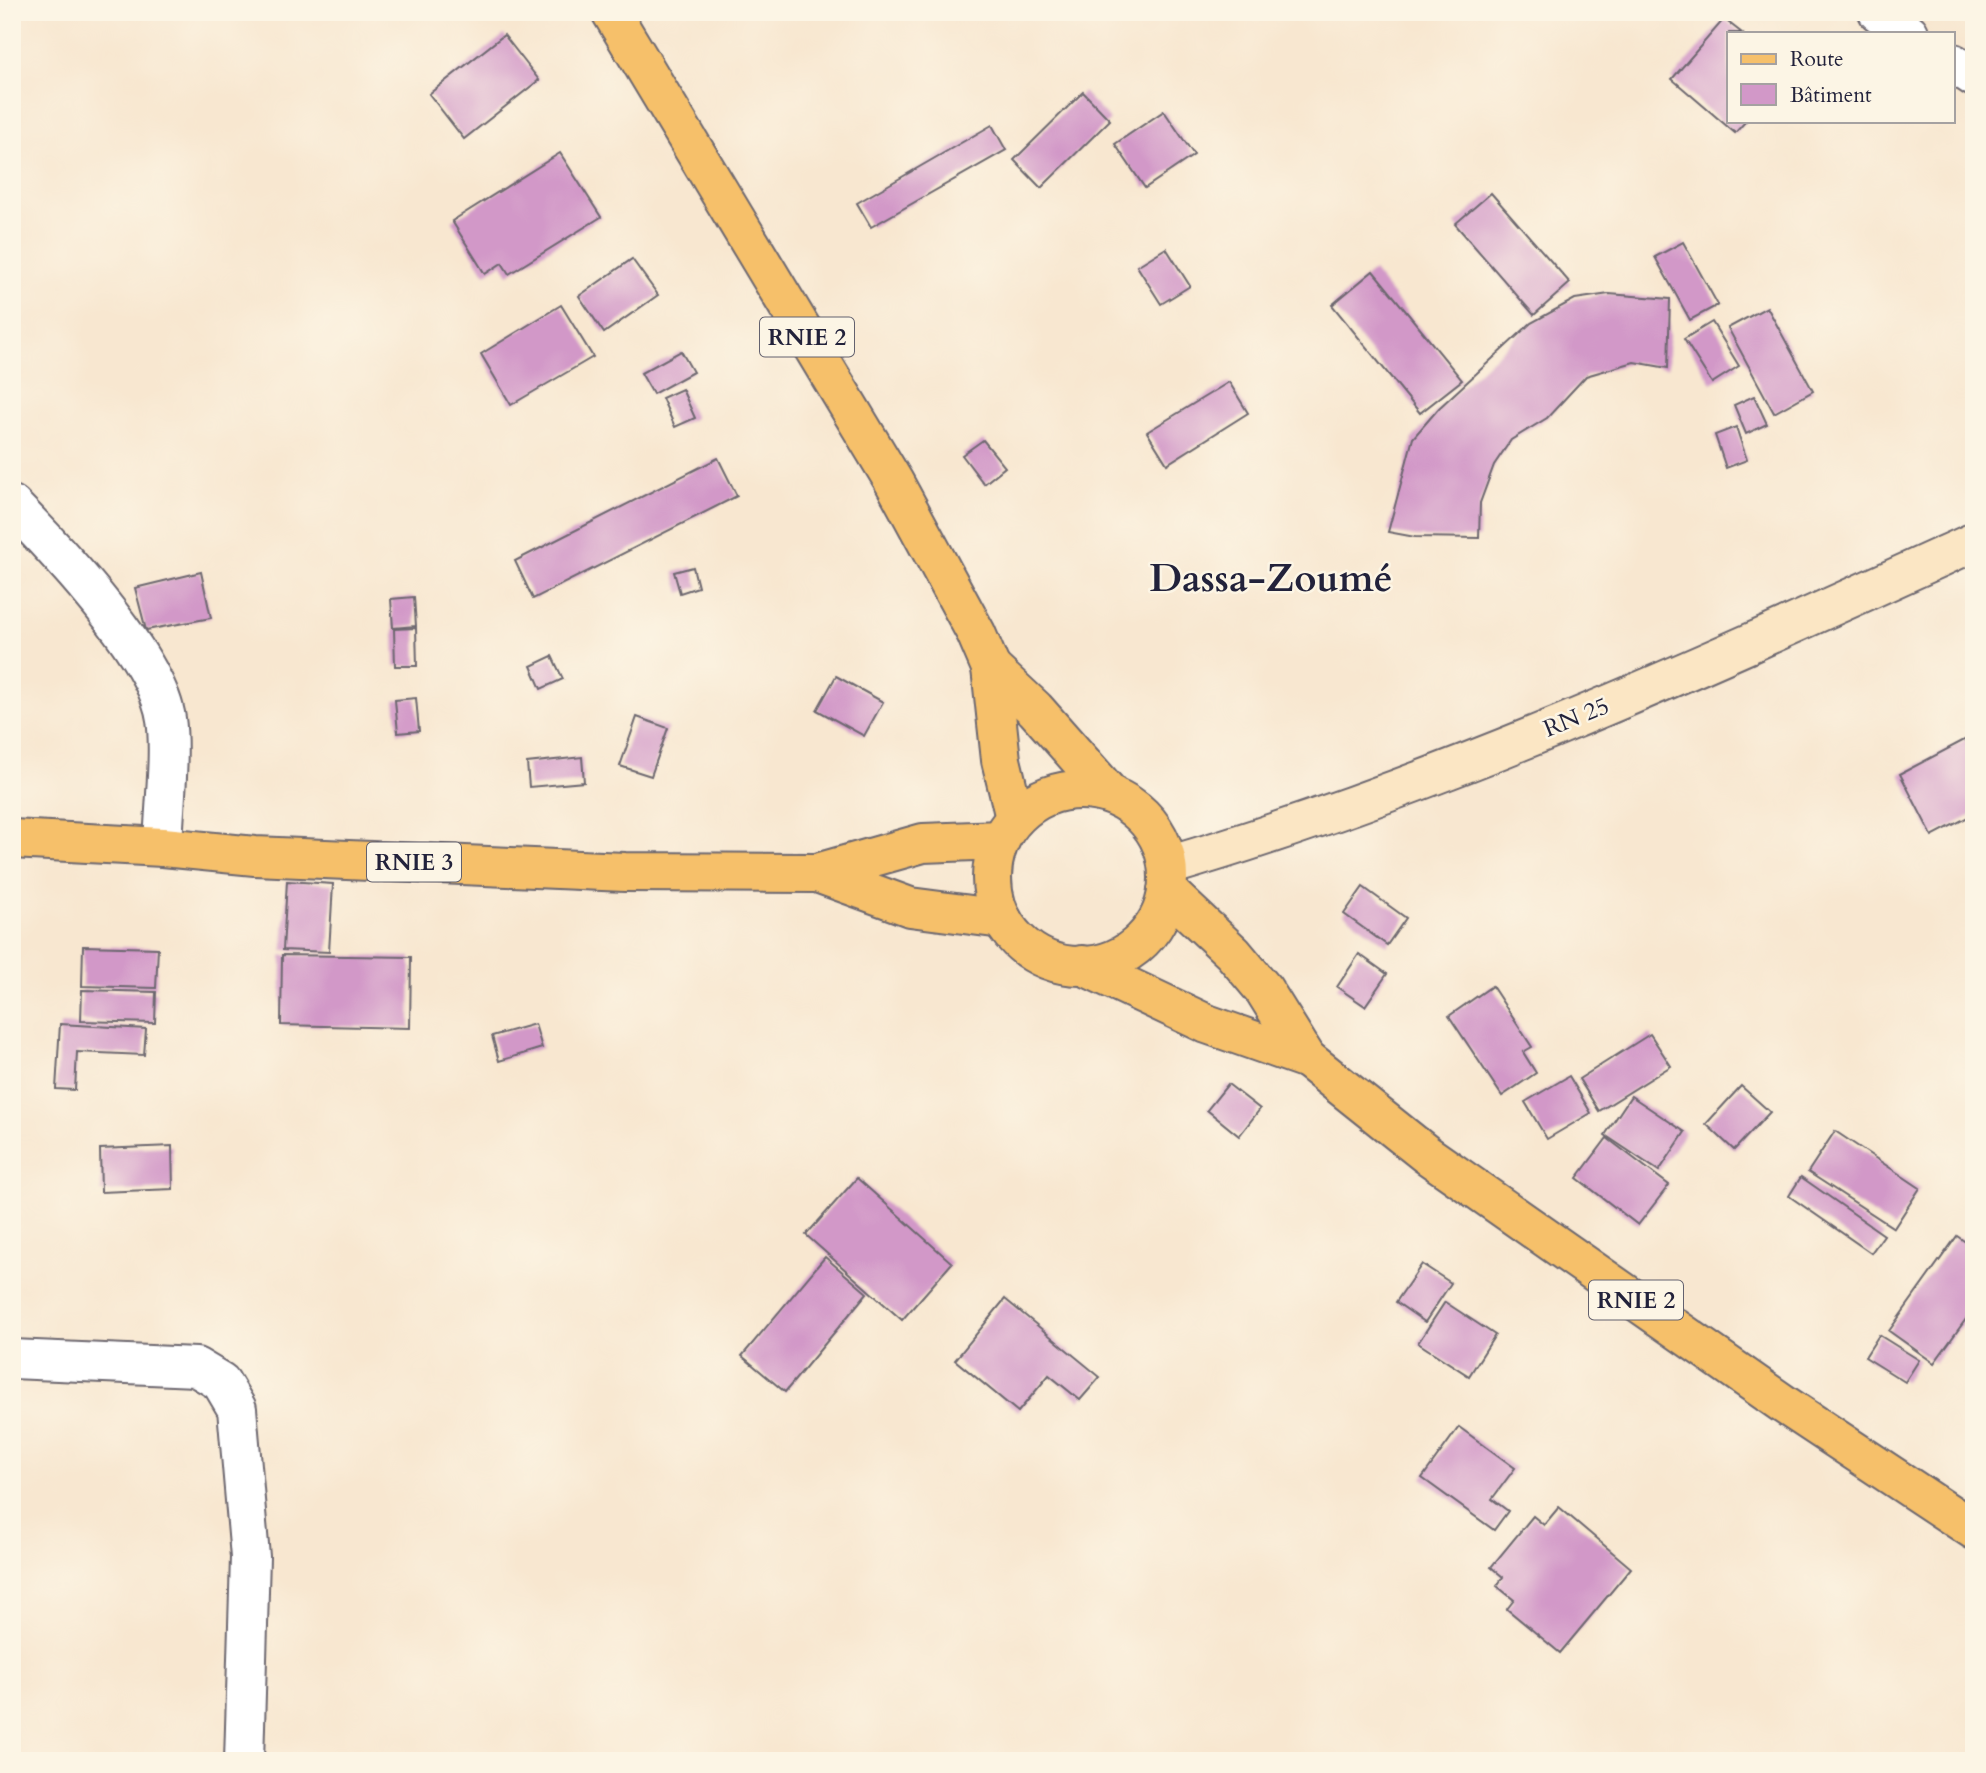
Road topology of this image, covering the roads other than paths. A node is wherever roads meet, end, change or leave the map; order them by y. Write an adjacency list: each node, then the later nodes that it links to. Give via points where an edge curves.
1 (611, 12): 8 (main road, RNIE 2, via 894,482)
2 (1878, 12): 3 (street)
3 (1908, 32)
4 (1954, 63): 5 (street)
5 (1974, 77)
6 (12, 505): 12 (street, via 54,548 159,687 167,720)
7 (1974, 542): 14 (main road, RN 25 / RN 25, via 1642,691)
8 (991, 668): 9 (main road, RNIE 2, via 1044,718); 10 (main road, RNIE 2)
9 (1110, 794): 10 (main road, RNIE 2, via 1078,789 1046,796); 14 (main road, RNIE 2, via 1138,810 1152,827)
10 (1008, 829): 13 (main road, RNIE 3, via 923,843); 15 (main road, RNIE 2, via 992,866 993,894)
11 (12, 839): 12 (main road, RNIE 3)
12 (163, 847): 13 (main road, RNIE 3, via 255,856 625,872)
13 (817, 873): 15 (main road, RNIE 3, via 910,907)
14 (1167, 879): 16 (main road, RNIE 2, via 1160,915 1146,936 1106,962); 17 (main road, RNIE 2, via 1264,990)
15 (1002, 919): 16 (main road, RNIE 2, via 1016,939 1035,953 1058,963)
16 (1082, 965): 17 (main road, RNIE 2, via 1207,1024)
17 (1307, 1059): 19 (main road, RNIE 2, via 1426,1154 1785,1405)
18 (12, 1359): 20 (street, via 196,1367 221,1382 237,1409 250,1557)
19 (1974, 1530)
20 (244, 1761)

